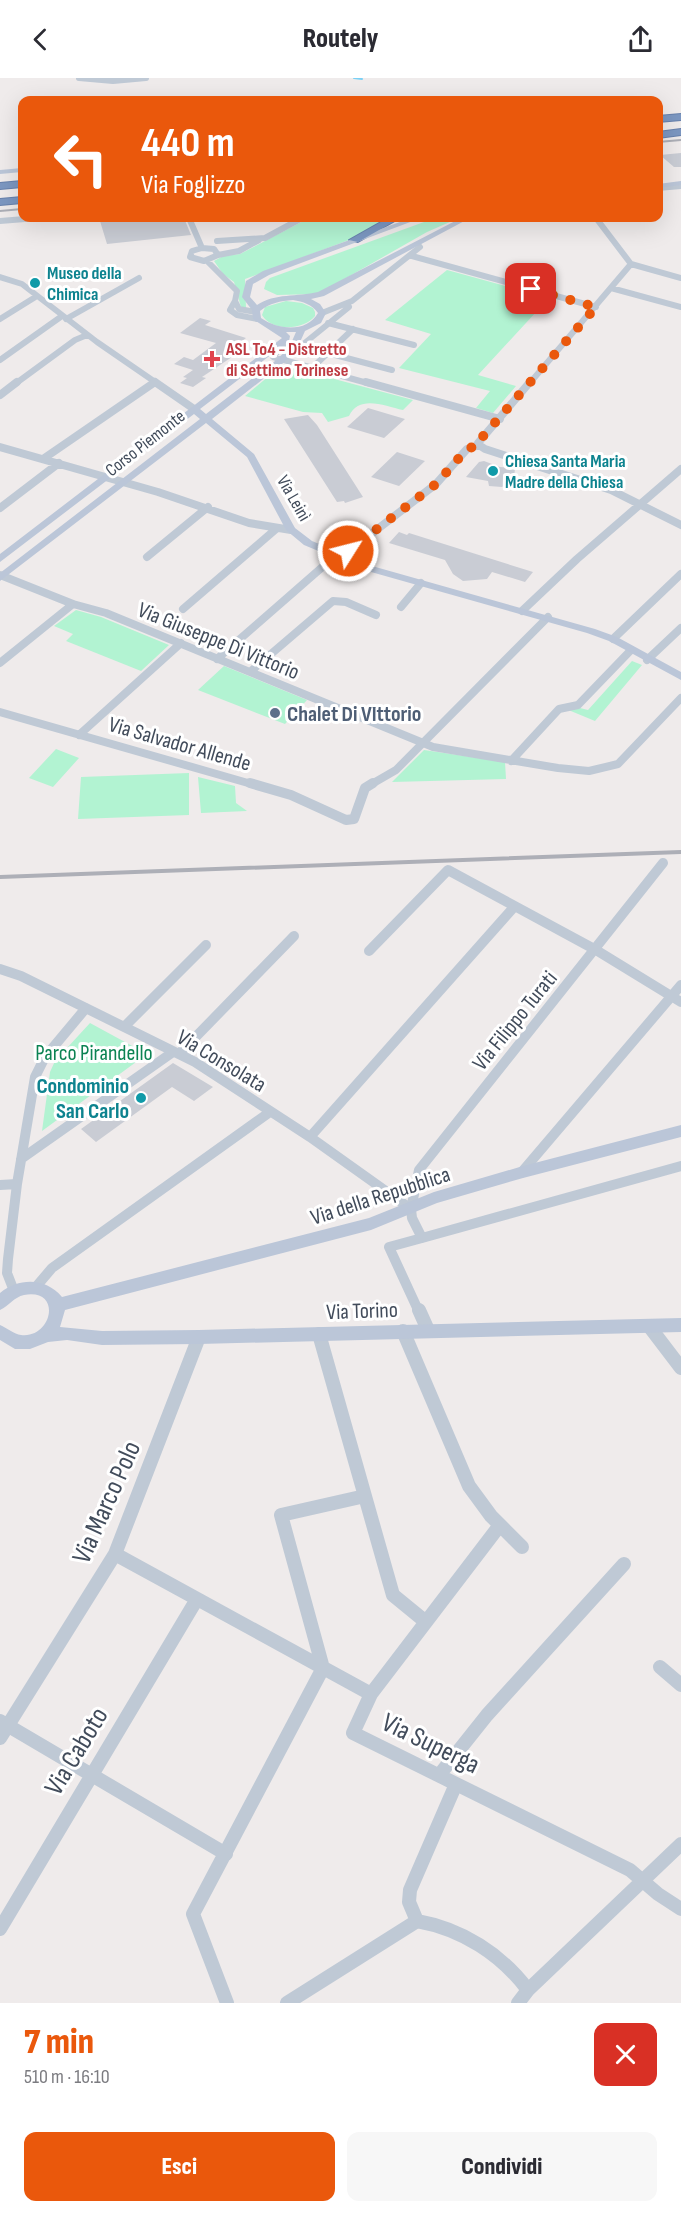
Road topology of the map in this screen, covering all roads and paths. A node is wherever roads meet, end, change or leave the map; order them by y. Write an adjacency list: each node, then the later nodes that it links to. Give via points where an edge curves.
1 (79, 78): 2 (street)
2 (146, 78)
3 (681, 110): 4 (highway)
4 (663, 112)
5 (681, 117): 6 (highway)
6 (663, 119)
7 (681, 124): 8 (highway)
8 (663, 126)
9 (681, 132): 10 (highway)
10 (663, 134)
11 (18, 170): 12 (main road)
12 (0, 172)
13 (681, 183): 15 (main road)
14 (18, 184): 16 (highway)
15 (663, 185)
16 (0, 186)
17 (18, 195): 18 (highway)
18 (0, 197)
19 (18, 200): 20 (highway)
20 (0, 202)
21 (18, 220): 22 (street)
22 (0, 221)
23 (191, 222): 34 (street)
24 (294, 222): 30 (street)
25 (388, 222): 31 (highway)
26 (405, 222): 31 (main road)
27 (462, 222): 46 (main road, via 321,294)
28 (463, 222): 33 (main road)
29 (599, 222): 38 (street)
30 (265, 237): 32 (street); 35 (street, via 239,251)
31 (354, 240): 39 (main road)
32 (217, 241)
33 (420, 247): 36 (street); 50 (main road, via 328,297)
34 (202, 248): 35 (street, via 214,249); 37 (street, via 187,257)
35 (218, 255): 37 (street)
36 (411, 256): 47 (street); 48 (street)
37 (207, 261): 51 (street, via 235,287 239,309)
38 (631, 264): 41 (street); 43 (street)
39 (266, 273): 45 (main road, via 258,291); 51 (main road, via 246,287 246,297)
40 (139, 278): 52 (street)
41 (681, 278)
42 (1, 279): 44 (street, Via Leinì)
43 (611, 288): 48 (street); 49 (street)
44 (37, 296): 52 (street, Via Leinì); 53 (street)
45 (276, 299): 46 (main road); 51 (main road, via 260,306)
46 (301, 299): 50 (main road)
47 (343, 306): 50 (street); 54 (street, via 349,307)
48 (596, 307): 70 (street)
49 (681, 307)
50 (320, 310): 56 (main road, via 317,322)
51 (256, 314): 55 (main road)
52 (64, 317): 58 (street, Via Leinì); 62 (street)
53 (0, 320)
54 (328, 323): 57 (street); 61 (street, via 301,346)
55 (275, 328): 56 (main road); 59 (main road, via 286,336)
56 (302, 328): 63 (main road, Corso Piemonte, via 292,349)
57 (353, 329): 60 (street); 61 (street)
58 (87, 334): 66 (street, Via Leinì); 67 (street)
59 (284, 340): 63 (street, via 284,345 272,355); 68 (main road, Corso Piemonte)
60 (414, 345)
61 (328, 353): 64 (street); 65 (street)
62 (0, 360)
63 (281, 360): 64 (street); 69 (main road, Corso Piemonte)
64 (311, 369): 70 (street)
65 (392, 370)
66 (156, 382): 68 (street, Via Leinì); 73 (street)
67 (0, 395)
68 (194, 409): 69 (main road, Via Leinì); 76 (main road, Corso Piemonte)
69 (206, 417): 77 (main road, Corso Piemonte); 81 (main road, Via Leinì, via 251,456)
70 (500, 419): 71 (street)
71 (478, 445): 78 (street); 87 (street, via 467,449 436,484)
72 (0, 447): 73 (street)
73 (43, 459): 74 (street)
74 (59, 463): 76 (street); 80 (street)
75 (681, 468): 78 (street)
76 (106, 476): 77 (street); 88 (main road, Corso Piemonte)
77 (125, 481): 79 (street); 90 (main road, Corso Piemonte)
78 (643, 504): 82 (street); 95 (street)
79 (208, 507): 83 (street); 86 (street)
80 (0, 508)
81 (282, 516): 83 (street); 85 (main road, Via Leinì)
82 (681, 525)
83 (266, 527): 84 (street)
84 (276, 529): 85 (street); 94 (street)
85 (291, 530): 87 (main road, Via Leinì)
86 (147, 557)
87 (338, 557): 91 (main road, Via Leinì); 102 (street)
88 (0, 559)
89 (681, 574): 99 (street)
90 (1, 576): 92 (street, Via Giuseppe Di Vittorio)
91 (421, 583): 93 (street); 95 (main road, Via Leinì)
92 (74, 604): 100 (street, Via Giuseppe Di Vittorio); 104 (street)
93 (401, 607)
94 (183, 609)
95 (522, 611): 97 (main road, Via Leinì)
96 (376, 615): 105 (street, via 346,602 333,601)
97 (548, 618): 99 (main road, Via Leinì); 110 (street)
98 (681, 628): 103 (street)
99 (613, 639): 101 (main road, Via Leinì)
100 (181, 643): 102 (street, Via Giuseppe Di Vittorio); 109 (street)
101 (631, 650): 103 (main road, Via Leinì); 111 (street, via 578,705 559,709)
102 (217, 659): 105 (street, Via Giuseppe Di Vittorio)
103 (647, 660): 106 (main road, Via Leinì)
104 (0, 663)
105 (250, 672): 110 (street, Via Giuseppe Di Vittorio)
106 (681, 677)
107 (681, 698): 111 (street, Via Giuseppe Di Vittorio, via 625,759 611,767 575,770)
108 (0, 712): 109 (street, Via Salvador Allende)
109 (79, 735): 110 (street, Via Salvador Allende, via 291,795 346,820 354,819 365,788 396,770)
110 (423, 742): 111 (street, Via Giuseppe Di Vittorio, via 442,750)
111 (511, 760)
112 (663, 863): 116 (street, Via Filippo Turati)
113 (514, 907): 116 (street); 117 (street, via 448,870); 126 (street)
114 (294, 936): 123 (street)
115 (206, 945): 122 (street)
116 (596, 950): 120 (street); 132 (street, Via Filippo Turati, via 419,1170)
117 (369, 951)
118 (0, 969): 121 (street, Via Consolata)
119 (681, 985): 120 (street)
120 (677, 999): 129 (street)
121 (86, 1008): 122 (street, Via Consolata); 127 (street, via 45,1057 35,1077)
122 (124, 1027): 123 (street, Via Consolata)
123 (176, 1053): 124 (street, Via Consolata); 127 (street)
124 (270, 1112): 126 (street, Via Consolata); 134 (street, via 59,1263)
125 (681, 1131): 129 (main road, Via della Repubblica)
126 (310, 1137): 132 (street, Via Consolata)
127 (21, 1159): 130 (street)
128 (681, 1166): 133 (street)
129 (521, 1173): 132 (main road, Via della Repubblica, via 434,1198)
130 (17, 1184): 131 (street); 135 (street, via 7,1273)
131 (0, 1185)
132 (411, 1209): 133 (street); 137 (main road, Via della Repubblica, via 371,1224)
133 (422, 1238): 140 (street, via 389,1247)
134 (35, 1288): 135 (main road); 137 (main road, via 50,1293)
135 (15, 1291): 136 (main road)
136 (0, 1303)
137 (57, 1305): 144 (main road, via 57,1320)
138 (681, 1325): 139 (main road, Via Torino)
139 (649, 1326): 140 (main road, Via Torino); 146 (street)
140 (428, 1330): 141 (main road, Via Torino)
141 (403, 1331): 143 (main road, Via Torino); 148 (street, via 468,1486)
142 (0, 1332): 144 (main road, Via Torino, via 18,1342)
143 (319, 1334): 145 (main road, Via Torino); 147 (street)
144 (45, 1335): 145 (main road, Via Torino)
145 (199, 1336): 150 (street, Via Marco Polo)
146 (681, 1368)
147 (365, 1496): 153 (street, via 393,1595); 155 (street, via 281,1515)
148 (500, 1525): 149 (street); 153 (street)
149 (522, 1546)
150 (115, 1554): 152 (street, Via Superga); 158 (street, Via Marco Polo)
151 (624, 1564): 159 (street, via 487,1715)
152 (197, 1599): 155 (street, Via Superga); 160 (street, Via Caboto)
153 (426, 1622): 157 (street)
154 (660, 1667): 156 (street)
155 (322, 1668): 157 (street, Via Superga); 163 (street)
156 (681, 1685)
157 (371, 1695): 159 (street, Via Superga, via 354,1733)
158 (3, 1729): 160 (street)
159 (440, 1774): 161 (street, Via Superga)
160 (91, 1775): 163 (street); 167 (street, Via Caboto)
161 (456, 1784): 164 (street, Via Superga); 166 (street, via 410,1890)
162 (681, 1844): 164 (street)
163 (226, 1854): 169 (street, via 193,1914)
164 (644, 1879): 165 (street, Via Superga); 168 (street)
165 (681, 1910)
166 (417, 1921): 168 (street, via 433,1922 508,1965 519,1975); 170 (street)
167 (0, 1929)
168 (524, 1998)
169 (227, 2003)
170 (287, 2003)

